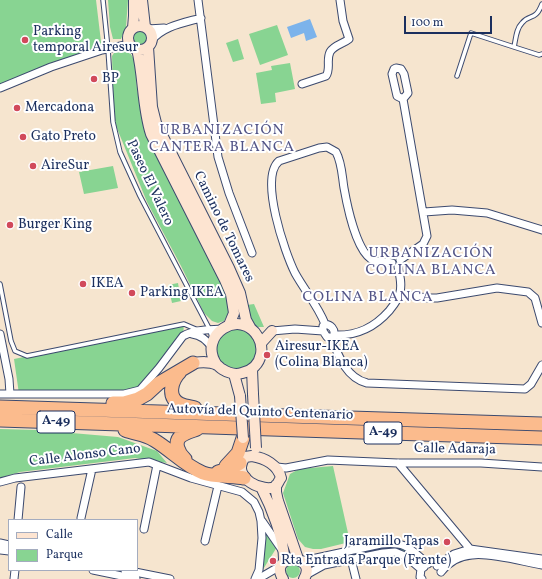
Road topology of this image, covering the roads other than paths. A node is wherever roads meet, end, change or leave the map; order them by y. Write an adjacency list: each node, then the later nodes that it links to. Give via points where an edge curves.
1 (103, 0): 14 (lane, Paseo El Valero)
2 (134, 0): 8 (street)
3 (142, 0): 9 (street)
4 (198, 0): 7 (street)
5 (340, 0): 17 (street, via 349,39 334,47 329,53 329,70 326,76)
6 (542, 4): 13 (lane, via 539,13 523,21 517,29)
7 (201, 18): 10 (street); 22 (street, via 218,157)
8 (133, 28): 9 (street); 12 (street, via 128,37)
9 (147, 28): 10 (street); 11 (street, via 151,35)
10 (166, 28): 11 (street, via 156,34)
11 (150, 44): 12 (street, via 141,50); 31 (street, Camino de Tomares, via 152,107 156,123 229,268 240,293 246,320)
12 (133, 46): 14 (street); 27 (street, Camino de Tomares, via 139,59 146,120 151,134 231,294 234,313)
13 (514, 47): 15 (lane); 16 (lane, via 471,33)
14 (108, 49): 18 (street, via 51,67); 29 (lane, Paseo El Valero, via 113,122 120,152 140,196)
15 (542, 54)
16 (457, 76)
17 (302, 84)
18 (0, 88)
19 (403, 99): 20 (street)
20 (424, 212): 21 (street, via 452,210 487,213); 23 (street, via 426,240)
21 (542, 230)
22 (252, 253)
23 (399, 263): 25 (street); 28 (street, via 395,258 392,263 374,261 359,244 336,152 327,147 319,148 278,162 272,176 273,201 284,248)
24 (0, 284): 30 (lane, via 11,341 15,351 27,356 184,324)
25 (400, 294): 26 (street, via 437,298 497,288 524,291 531,293 535,298); 35 (street, via 392,308 371,327 353,334)
26 (542, 323)
27 (225, 327): 29 (street); 31 (street, via 239,324); 37 (street, via 216,335)
28 (324, 328): 32 (street); 35 (street, via 332,327)
29 (210, 330): 30 (street); 37 (lane, Paseo El Valero)
30 (199, 331): 33 (street)
31 (254, 331): 32 (street); 36 (street)
32 (272, 331): 36 (street)
33 (188, 333): 37 (street, via 199,335); 44 (street, via 140,390 124,394)
34 (0, 334): 44 (street, via 10,379)
35 (332, 336): 39 (street, via 345,367 356,379 367,383 525,389 531,384)
36 (261, 343): 41 (street, via 262,351)
37 (212, 345): 38 (street, via 213,357); 40 (street, via 202,358)
38 (218, 365): 40 (street, via 205,362); 42 (street)
39 (542, 365)
40 (188, 366): 46 (highway, via 138,399 124,403); 47 (highway, via 175,378 171,391 173,397 180,404)
41 (252, 369): 42 (street); 54 (street, bridge)
42 (234, 374): 52 (street, bridge, via 240,396)
43 (0, 394): 44 (street)
44 (10, 394)
45 (0, 406): 46 (highway, Autovía del Quinto Centenario / A-49)
46 (52, 408): 47 (highway, Autovía del Quinto Centenario / A-49)
47 (213, 414): 50 (highway, Autovía del Quinto Centenario / A-49)
48 (0, 420): 49 (highway, Autovía del Quinto Centenario / A-49)
49 (112, 424): 51 (highway, Autovía del Quinto Centenario / A-49); 65 (highway, via 143,434 205,474)
50 (542, 424)
51 (202, 427): 53 (highway, Autovía del Quinto Centenario / A-49); 62 (highway, via 180,436 177,448 181,456 193,464 206,471)
52 (243, 438): 55 (street); 62 (highway, via 238,454)
53 (542, 438)
54 (258, 453): 55 (street); 59 (street)
55 (243, 460): 62 (highway, via 232,468); 65 (street, via 240,472)
56 (398, 463): 58 (street, Calle Adaraja, via 328,460); 60 (street, Calle Adaraja, via 481,463); 76 (street)
57 (158, 465): 61 (street, Calle Alonso Cano, via 149,462); 68 (street, Calle Alonso Cano); 74 (street)
58 (296, 465): 59 (street, Calle Adaraja); 67 (street, via 287,470)
59 (277, 467): 67 (street)
60 (542, 467)
61 (92, 469): 63 (street, Calle Alonso Cano); 71 (street)
62 (217, 472)
63 (34, 476): 64 (street, Calle Alonso Cano); 69 (street)
64 (15, 478): 66 (street, Calle Alonso Cano); 69 (street)
65 (244, 478): 70 (street)
66 (0, 482)
67 (279, 482): 70 (street, via 269,489); 80 (street, via 276,492 278,501)
68 (218, 486): 73 (street, Calle Alonso Cano, via 242,492 254,502); 75 (street)
69 (21, 487): 72 (street, Calle Alonso Cano)
70 (261, 487): 77 (street, via 269,503)
71 (81, 518)
72 (18, 519)
73 (262, 521): 77 (street); 91 (street, Calle Alonso Cano, via 259,570)
74 (144, 529)
75 (205, 541)
76 (470, 549): 79 (street); 86 (street, via 454,554)
77 (283, 551): 81 (street)
78 (351, 559): 87 (street, via 395,552 407,557); 88 (street, via 324,565); 94 (street)
79 (542, 559)
80 (299, 560): 81 (street, via 289,559); 82 (street, via 394,543 415,551); 88 (street, via 305,566)
81 (283, 564): 92 (street); 93 (street, via 280,573)
82 (428, 564): 86 (street); 87 (street)
83 (542, 565): 86 (street, via 473,554 457,559)
84 (99, 571): 89 (street)
85 (130, 571): 90 (street)
86 (439, 573)
87 (420, 576)
88 (305, 578)
89 (136, 579)
90 (170, 579)
91 (255, 579)
92 (258, 579)
93 (283, 579)
94 (356, 579)

